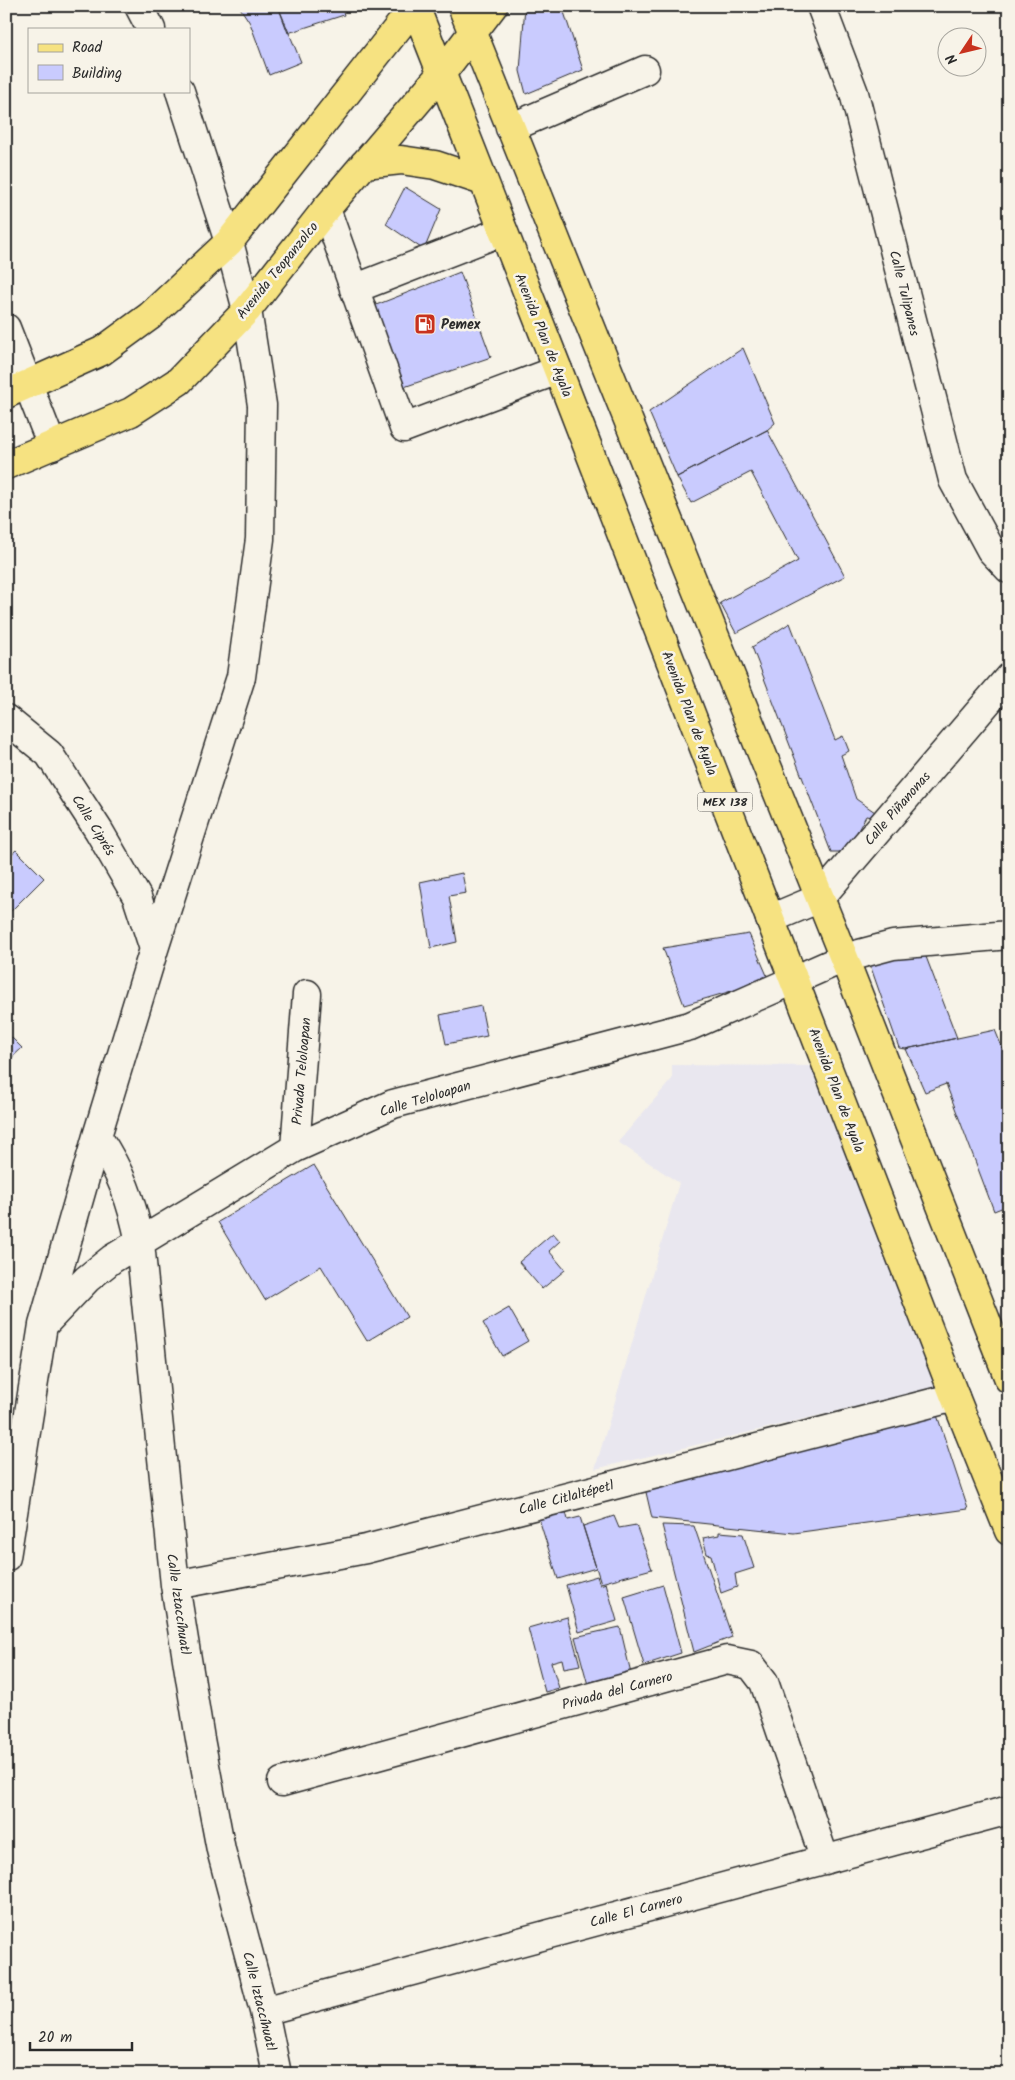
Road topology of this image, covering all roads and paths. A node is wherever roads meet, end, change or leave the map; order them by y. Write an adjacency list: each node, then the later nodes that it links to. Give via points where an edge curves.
1 (139, 6): 6 (street)
2 (415, 6): 9 (main road, Avenida Plan de Ayala / MEX 138); 16 (main road)
3 (462, 6): 7 (main road)
4 (493, 6): 7 (main road, Avenida Teopanzolco)
5 (821, 6): 24 (street, Calle Tulipanes, via 854,93 953,480 991,550)
6 (150, 28)
7 (472, 32): 9 (main road, Avenida Teopanzolco); 11 (main road)
8 (645, 70): 11 (street)
9 (441, 74): 12 (main road, Avenida Teopanzolco); 13 (main road, Avenida Plan de Ayala / MEX 138)
10 (180, 92): 16 (street)
11 (510, 128): 27 (main road)
12 (364, 164): 13 (main road, via 400,160 435,165); 14 (main road, Avenida Teopanzolco)
13 (483, 181): 15 (main road, Avenida Plan de Ayala / MEX 138)
14 (326, 209): 17 (street); 18 (main road, Avenida Teopanzolco)
15 (503, 231): 17 (street); 20 (main road, Avenida Plan de Ayala / MEX 138)
16 (230, 242): 18 (street); 21 (main road, via 150,316 102,351)
17 (354, 289): 20 (street, via 404,428)
18 (247, 310): 22 (main road, Avenida Teopanzolco, via 179,382 132,412); 30 (street, via 262,405 260,539 242,668)
19 (6, 328): 21 (street)
20 (558, 370): 28 (main road, Avenida Plan de Ayala / MEX 138)
21 (17, 390): 22 (street)
22 (52, 446): 23 (main road, Avenida Teopanzolco)
23 (6, 465)
24 (1009, 569)
25 (1009, 677): 27 (street, Calle Piñanonas)
26 (6, 719): 30 (street, Calle Ciprés, via 49,754 99,831 137,896)
27 (820, 898): 28 (street, Calle Piñanonas); 31 (main road)
28 (770, 919): 32 (main road, Avenida Plan de Ayala / MEX 138)
29 (1009, 936): 31 (street, Calle Teloloapan, via 893,945)
30 (154, 950): 34 (street)
31 (844, 958): 32 (street, Calle Teloloapan); 38 (main road)
32 (795, 979): 35 (street, Calle Teloloapan, via 690,1026 393,1104); 39 (main road, Avenida Plan de Ayala / MEX 138)
33 (307, 994): 35 (street, Privada Teloloapan)
34 (97, 1136): 36 (street, Calle Iztaccíhuatl, via 125,1185); 37 (street)
35 (295, 1148): 36 (street, Calle Teloloapan)
36 (140, 1243): 37 (street, Calle Teloloapan, via 87,1279); 42 (street, Calle Iztaccíhuatl)
37 (43, 1325): 41 (street)
38 (1009, 1379)
39 (955, 1397): 40 (main road, Avenida Plan de Ayala / MEX 138); 42 (street, Calle Citlaltépetl, via 366,1549)
40 (1009, 1531)
41 (6, 1557)
42 (175, 1585): 46 (street, Calle Iztaccíhuatl, via 221,1850)
43 (282, 1782): 45 (street, Privada del Carnero, via 727,1660 751,1665 764,1682)
44 (1009, 1810): 45 (street, Calle El Carnero)
45 (825, 1860): 46 (street, Calle El Carnero)
46 (264, 2011): 47 (street, Calle Iztaccíhuatl)
47 (277, 2074)

